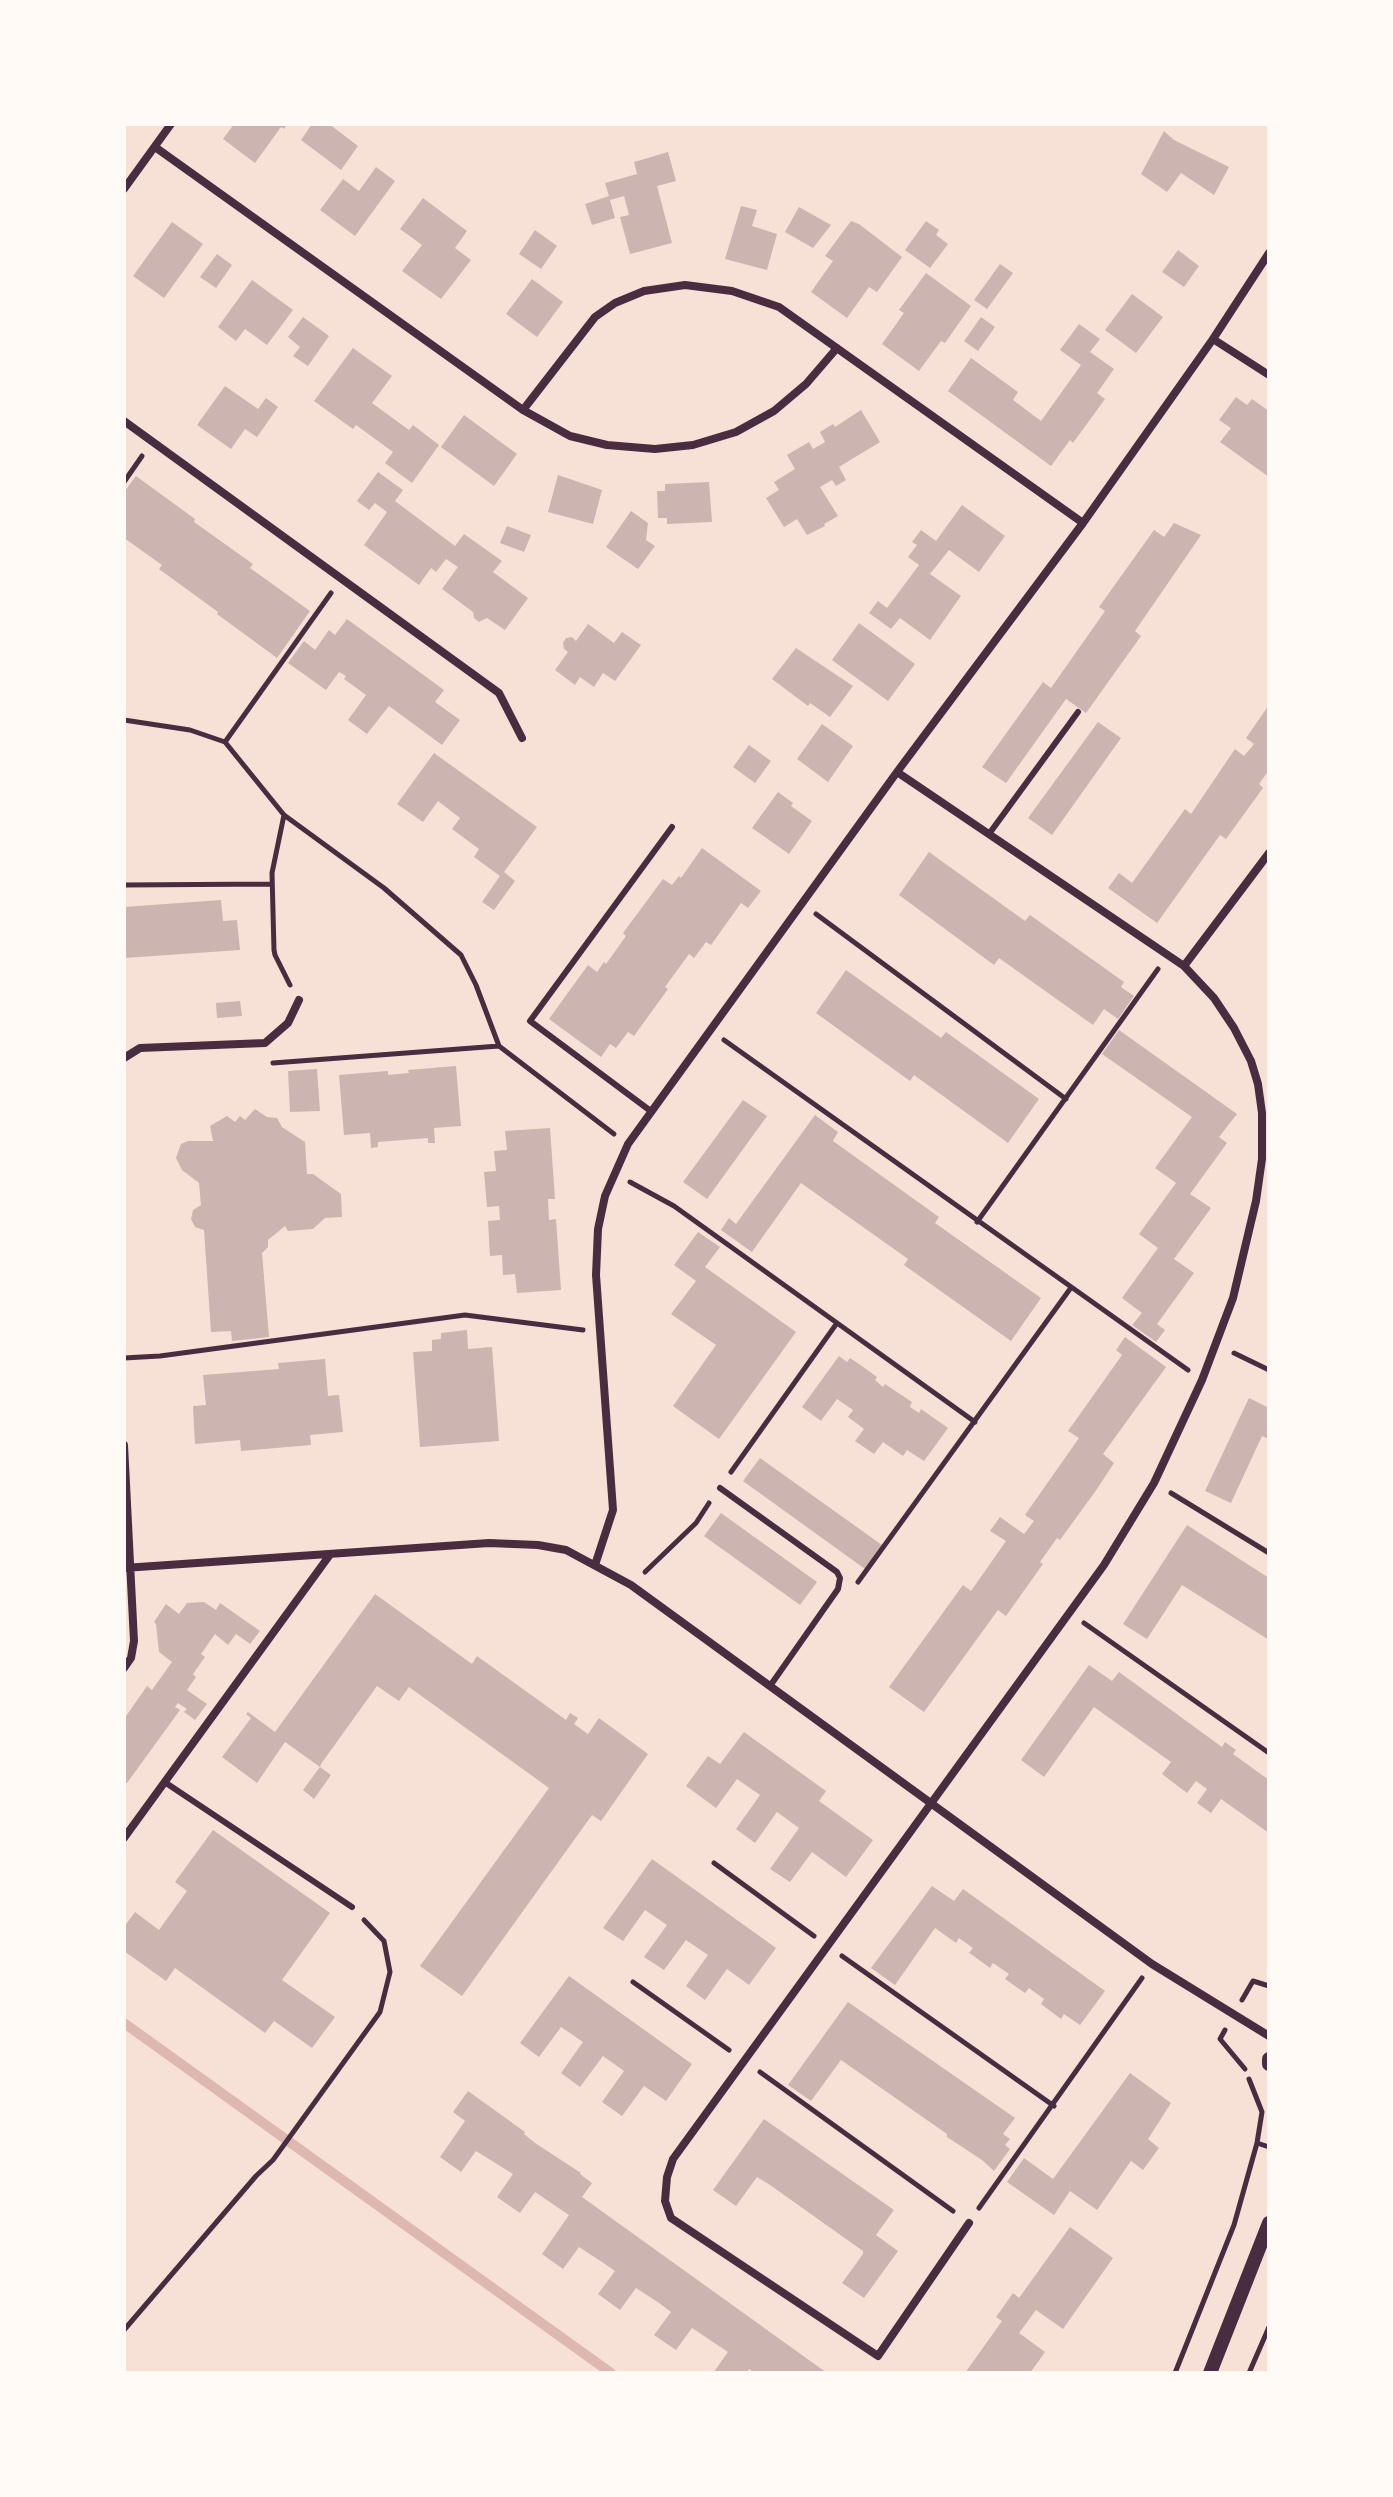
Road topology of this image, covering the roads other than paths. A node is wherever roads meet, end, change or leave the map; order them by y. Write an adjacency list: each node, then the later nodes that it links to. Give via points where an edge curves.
1 (171, 124): 2 (street)
2 (155, 147): 3 (street); 8 (street)
3 (124, 189)
4 (1269, 253): 5 (street)
5 (1213, 339): 7 (street); 10 (street)
6 (837, 348): 8 (street, via 774,411 736,432 693,445 607,445 570,436); 8 (street, via 779,307 732,291 685,285 644,291 595,317); 10 (street)
7 (1269, 375)
8 (523, 410)
9 (124, 421): 12 (street, via 499,693)
10 (1083, 523): 13 (street)
11 (1078, 712): 15 (lane)
12 (522, 738)
13 (897, 772): 15 (street); 20 (street)
14 (672, 827): 20 (lane, via 530,1021)
15 (989, 834): 17 (street)
16 (1269, 853): 17 (street)
17 (1184, 966): 29 (street, via 1234,1028 1251,1061 1262,1113 1262,1159 1238,1283 1217,1345 1154,1483 1104,1565)
18 (299, 1000): 19 (street, via 288,1023 265,1043 140,1048)
19 (124, 1058)
20 (652, 1112): 24 (street, via 628,1144 605,1196 598,1229 596,1275 613,1510)
21 (124, 1445): 25 (street)
22 (720, 1488): 27 (lane, via 840,1578 838,1589)
23 (329, 1556): 24 (street, via 489,1543 566,1550); 25 (street); 28 (street)
24 (595, 1565): 27 (street, via 631,1585)
25 (128, 1568): 26 (street, via 134,1641)
26 (124, 1668)
27 (770, 1686): 29 (street)
28 (166, 1783): 30 (street); 31 (lane)
29 (932, 1803): 32 (street, via 1152,1964); 33 (street, via 673,2159 665,2201 671,2218 878,2356)
30 (124, 1838)
31 (352, 1907)
32 (1269, 2036)
33 (969, 2223)
34 (1269, 2223): 35 (street)
35 (1210, 2373)

